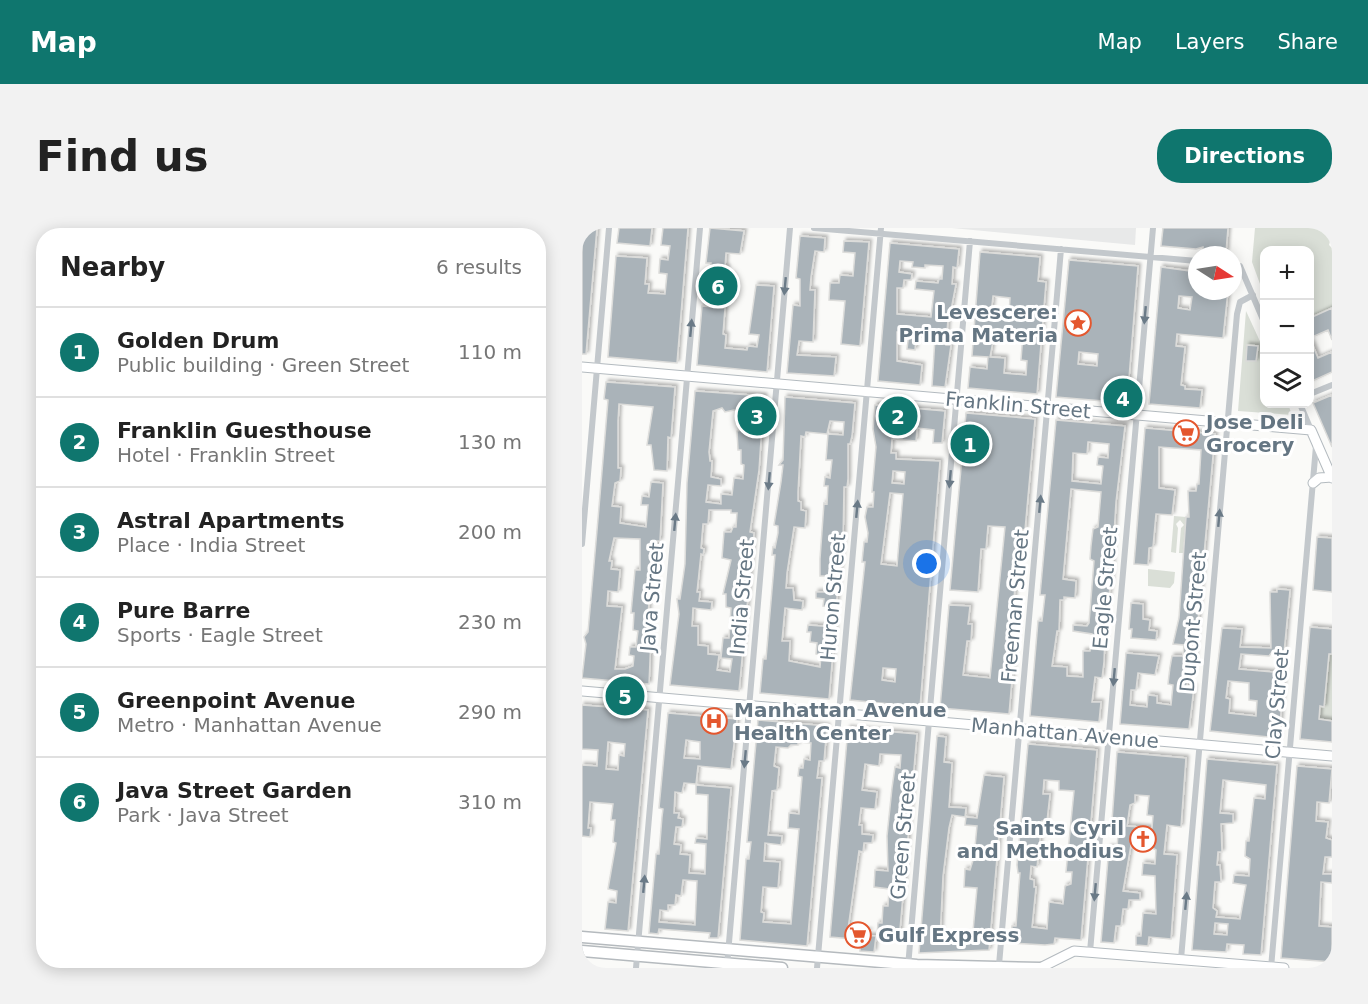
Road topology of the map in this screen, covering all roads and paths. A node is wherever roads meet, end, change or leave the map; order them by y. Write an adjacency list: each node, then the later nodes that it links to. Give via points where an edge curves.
1 (609, 228): 15 (street)
2 (700, 228): 16 (street, Java Street, one-way to 2)
3 (790, 228): 17 (street, India Street, one-way to 17)
4 (814, 228): 6 (street)
5 (1153, 228): 9 (street, Eagle Street)
6 (881, 231): 7 (street); 19 (street, Huron Street)
7 (970, 242): 8 (street); 21 (street, Green Street)
8 (1061, 249): 9 (street); 22 (street, Freeman Street)
9 (1150, 257): 10 (street); 24 (street, Eagle Street, one-way to 24)
10 (1188, 260)
11 (1242, 276): 12 (street)
12 (1253, 295): 13 (street); 25 (street, Dupont Street, via 1238,307)
13 (1260, 312)
14 (582, 368): 15 (street, Franklin Street)
15 (597, 369): 16 (street, Franklin Street); 31 (street)
16 (687, 377): 17 (street, Franklin Street); 33 (street, Java Street, one-way to 16)
17 (777, 384): 19 (street, Franklin Street); 34 (street, India Street, one-way to 34)
18 (1332, 385): 20 (street)
19 (867, 392): 21 (street, Franklin Street); 35 (street, Huron Street, one-way to 19)
20 (1314, 392)
21 (957, 400): 22 (street, Franklin Street); 36 (street, Green Street, one-way to 36)
22 (1048, 407): 24 (street, Franklin Street); 37 (street, Freeman Street, one-way to 22)
23 (1302, 408): 26 (street)
24 (1136, 415): 25 (street, Franklin Street); 38 (street, Eagle Street, one-way to 38)
25 (1227, 423): 26 (street, Franklin Street); 39 (street, Dupont Street, one-way to 25)
26 (1311, 430): 27 (street)
27 (1317, 442): 28 (street); 30 (street, Clay Street)
28 (1329, 463): 29 (street)
29 (1332, 477): 30 (street)
30 (1313, 483): 40 (street, Clay Street)
31 (582, 544)
32 (582, 691): 33 (street, Manhattan Avenue)
33 (660, 698): 34 (street, Manhattan Avenue); 43 (street, Java Street, one-way to 33)
34 (750, 706): 35 (street, Manhattan Avenue); 44 (street, India Street, one-way to 44)
35 (839, 714): 36 (street, Manhattan Avenue); 49 (street, Huron Street)
36 (929, 721): 37 (street, Manhattan Avenue); 52 (street, Green Street)
37 (1021, 729): 38 (street, Manhattan Avenue); 50 (street, Freeman Street)
38 (1109, 737): 39 (street, Manhattan Avenue); 46 (street, Eagle Street, one-way to 46)
39 (1199, 745): 40 (street, Manhattan Avenue); 48 (street, Dupont Street, one-way to 39)
40 (1290, 752): 41 (street, Manhattan Avenue); 53 (street, Clay Street)
41 (1332, 756)
42 (582, 937): 43 (main road)
43 (639, 942): 44 (main road); 47 (street, Java Street)
44 (729, 950): 49 (main road); 51 (street, India Street)
45 (582, 951): 47 (main road)
46 (1090, 951): 48 (street); 56 (street, via 1070,952)
47 (638, 956): 51 (main road); 54 (street, Java Street)
48 (1180, 959): 53 (street)
49 (818, 962): 52 (main road)
50 (999, 965): 52 (main road); 56 (main road)
51 (727, 966): 55 (main road)
52 (908, 966)
53 (1271, 967): 57 (street)
54 (636, 968)
55 (782, 968)
56 (1040, 968)
57 (1284, 968)

